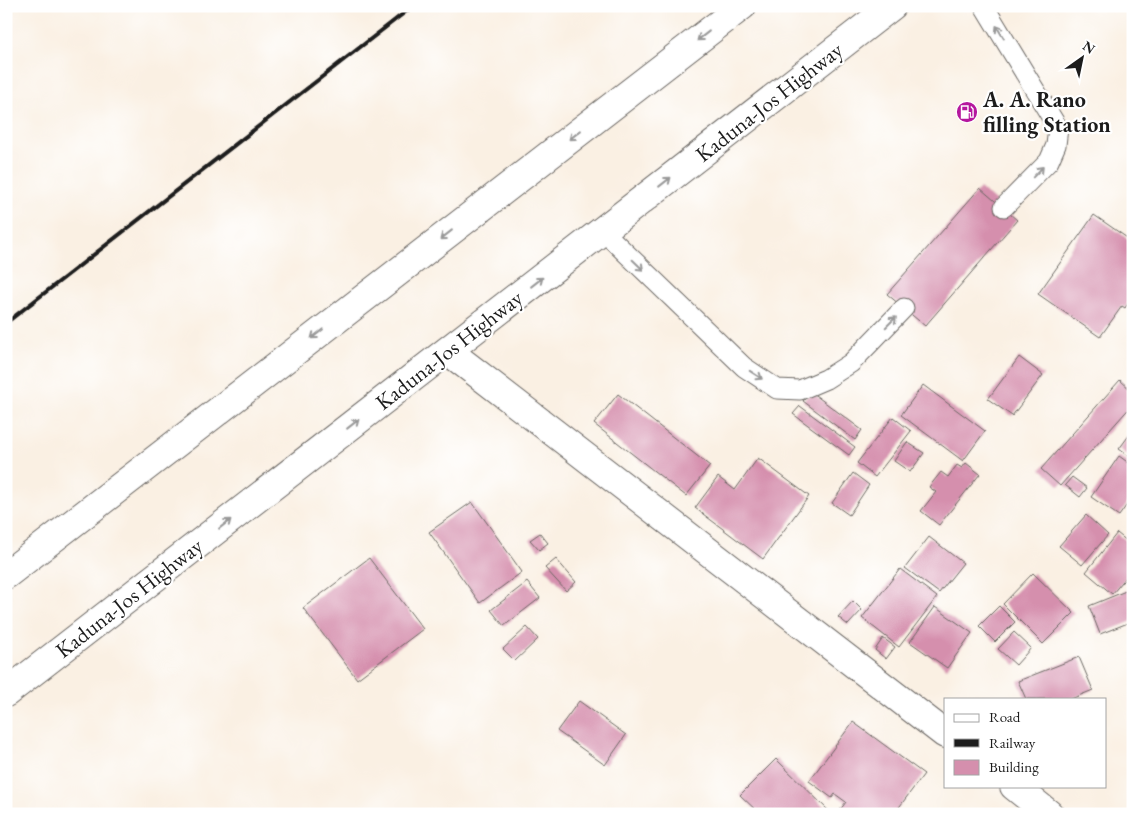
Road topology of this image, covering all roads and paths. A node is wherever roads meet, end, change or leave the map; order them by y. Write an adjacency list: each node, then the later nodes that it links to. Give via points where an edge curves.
1 (742, 6): 8 (main road, one-way to 8)
2 (892, 6): 5 (main road, Kaduna-Jos Highway, one-way to 2)
3 (984, 6): 4 (lane, one-way to 3, via 1049,161 1056,145 1058,128)
4 (1004, 207)
5 (603, 231): 6 (lane, one-way to 6, via 744,368 777,389 800,390 826,379 851,362); 7 (main road, Kaduna-Jos Highway, one-way to 5)
6 (904, 308)
7 (448, 351): 9 (main road, Kaduna-Jos Highway, one-way to 7); 10 (main road)
8 (6, 575)
9 (6, 693)
10 (944, 733)
11 (1016, 788): 12 (main road)
12 (1049, 814)

